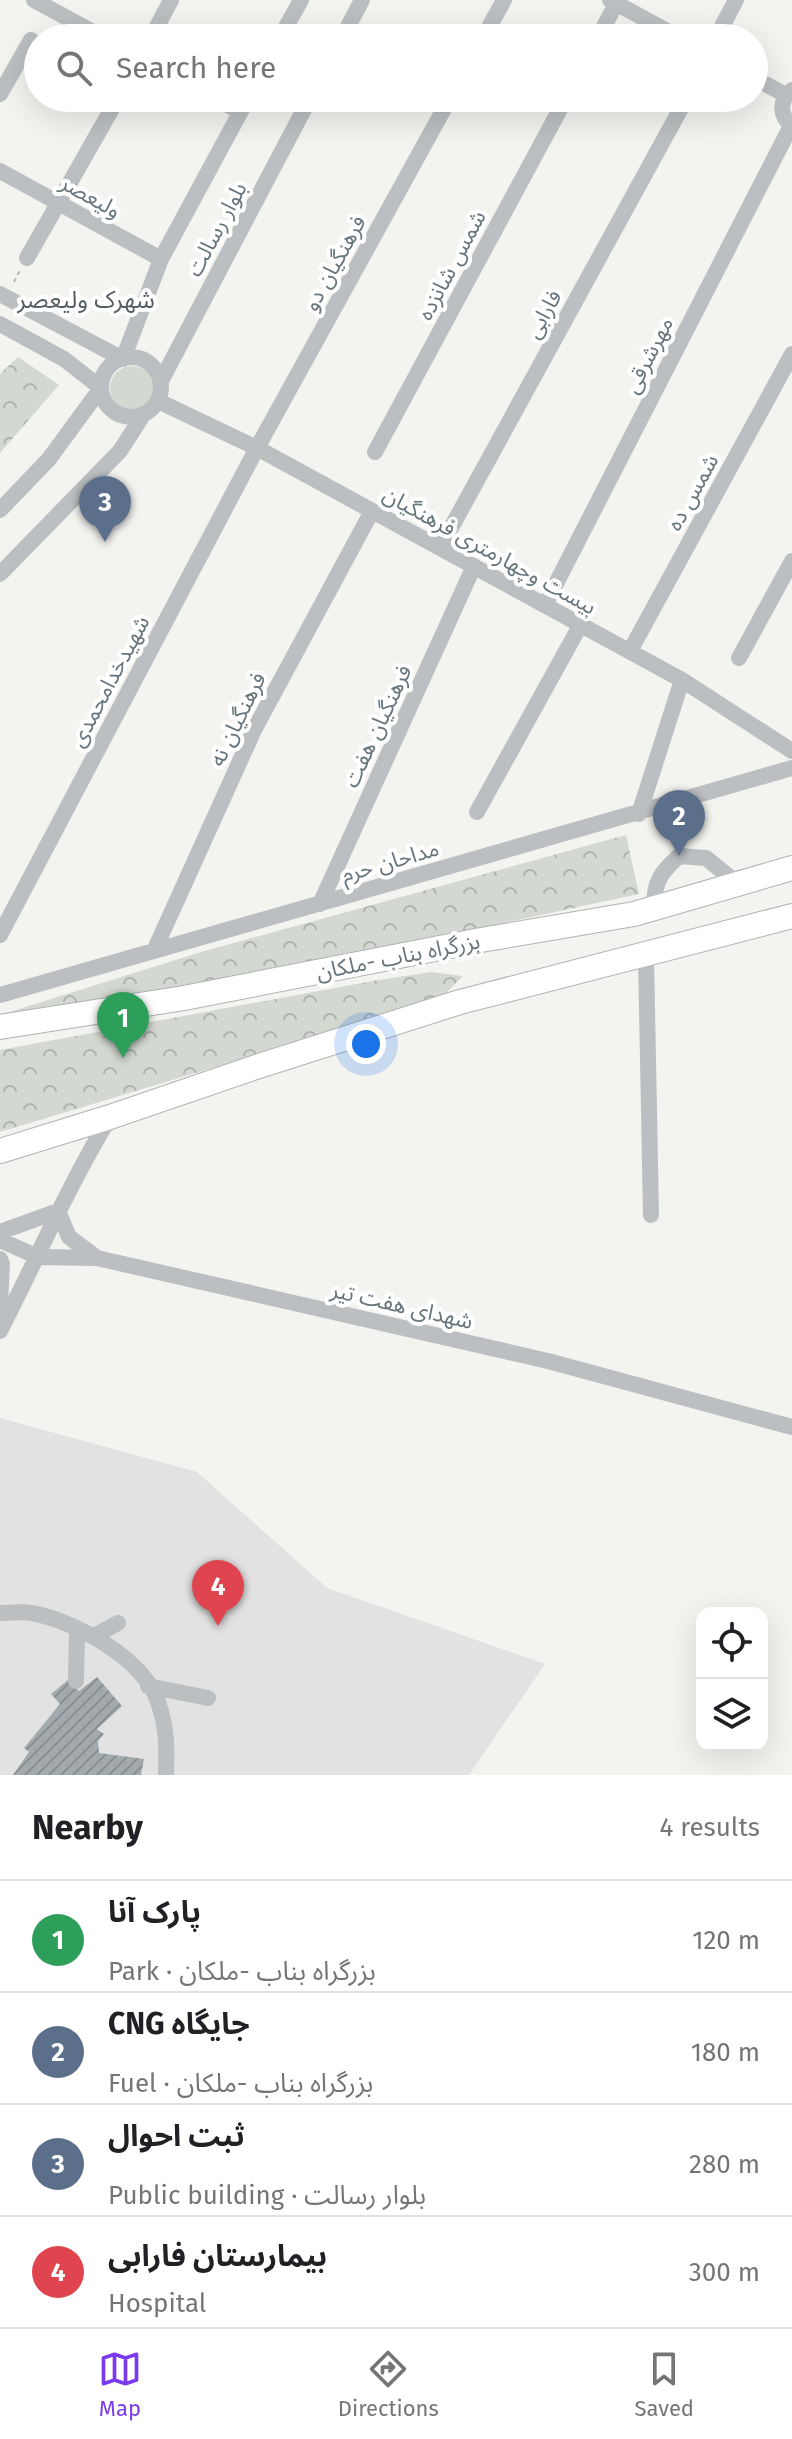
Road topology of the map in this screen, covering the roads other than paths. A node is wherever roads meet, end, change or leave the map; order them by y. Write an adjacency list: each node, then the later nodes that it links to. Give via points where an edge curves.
1 (171, 0): 9 (street)
2 (301, 0): 10 (street)
3 (362, 0): 11 (street)
4 (504, 0): 12 (street)
5 (736, 0): 15 (street)
6 (615, 1): 13 (street); 14 (street)
7 (45, 3): 8 (street)
8 (80, 24)
9 (158, 24)
10 (288, 24)
11 (349, 24)
12 (491, 24)
13 (604, 24)
14 (655, 24)
15 (723, 24)
16 (24, 52): 19 (street)
17 (768, 84): 18 (street)
18 (789, 93): 26 (street, via 782,108)
19 (0, 94)
20 (110, 112): 28 (street)
21 (240, 112): 30 (street, بلوار رسالت)
22 (303, 112): 35 (street, بلوار رسالت)
23 (442, 112): 39 (street, فرهنگیان دو)
24 (558, 112): 40 (street, شمس شانزده)
25 (679, 112): 43 (street, فارابی)
26 (792, 126): 47 (street, مهرشرقی)
27 (0, 171): 28 (street, ولیعصر)
28 (58, 203): 29 (street); 30 (street, ولیعصر)
29 (27, 258)
30 (161, 259): 34 (street, بلوار رسالت)
31 (2, 296): 34 (street)
32 (0, 324): 36 (street, via 64,359)
33 (792, 354): 49 (street, شمس ده)
34 (123, 359): 35 (street, via 143,359); 36 (street, via 108,369)
35 (161, 381): 37 (street)
36 (101, 388): 38 (street, via 115,413); 41 (street, via 49,459)
37 (158, 401): 38 (street); 39 (street, بیست وچهارمتری فرهنگیان)
38 (143, 415): 46 (street, via 120,451)
39 (257, 448): 42 (street, بیست وچهارمتری فرهنگیان); 61 (street, شهیدخدامحمدی)
40 (375, 452)
41 (0, 510)
42 (372, 511): 43 (street, بیست وچهارمتری فرهنگیان); 62 (street, فرهنگیان نه, via 254,730)
43 (440, 548): 45 (street, بیست وچهارمتری فرهنگیان)
44 (792, 561): 50 (street)
45 (474, 566): 47 (street, بیست وچهارمتری فرهنگیان); 58 (street, فرهنگیان هفت)
46 (0, 574)
47 (545, 605): 48 (street, بیست وچهارمتری فرهنگیان)
48 (581, 624): 49 (street, بیست وچهارمتری فرهنگیان); 54 (street)
49 (630, 651): 51 (street, بیست وچهارمتری فرهنگیان)
50 (739, 658)
51 (682, 680): 52 (street, بیست وچهارمتری فرهنگیان); 55 (street)
52 (792, 751)
53 (792, 768): 55 (street, مداحان حرم)
54 (477, 812)
55 (639, 814): 58 (street, مداحان حرم)
56 (792, 868): 57 (highway, بزرگراه بناب -ملکان)
57 (738, 884): 59 (highway, بزرگراه بناب -ملکان); 59 (street, via 706,858 679,856 663,870 654,889)
58 (320, 904): 62 (street, مداحان حرم)
59 (654, 908): 65 (highway, بزرگراه بناب -ملکان, via 184,998)
60 (792, 916): 63 (highway)
61 (0, 935)
62 (154, 951): 64 (street, مداحان حرم)
63 (646, 955): 66 (highway, via 460,1002); 69 (street)
64 (0, 995)
65 (0, 1027)
66 (110, 1117): 67 (highway); 68 (street)
67 (0, 1151)
68 (58, 1211): 70 (street); 72 (street); 73 (street, via 69,1237)
69 (651, 1215)
70 (0, 1232)
71 (0, 1240): 72 (street, شهدای هفت تیر)
72 (38, 1257): 73 (street, شهدای هفت تیر); 76 (street)
73 (97, 1258): 77 (street, شهدای هفت تیر, via 548,1361)
74 (0, 1259): 75 (street)
75 (0, 1304)
76 (0, 1331)
77 (792, 1427)
78 (0, 1613): 80 (street, via 29,1612)
79 (118, 1623): 81 (street)
80 (77, 1628): 81 (street); 82 (street)
81 (94, 1636): 83 (street, via 134,1666)
82 (76, 1681)
83 (148, 1686): 84 (street); 85 (street, via 157,1698 167,1736)
84 (208, 1698)
85 (166, 1775)

